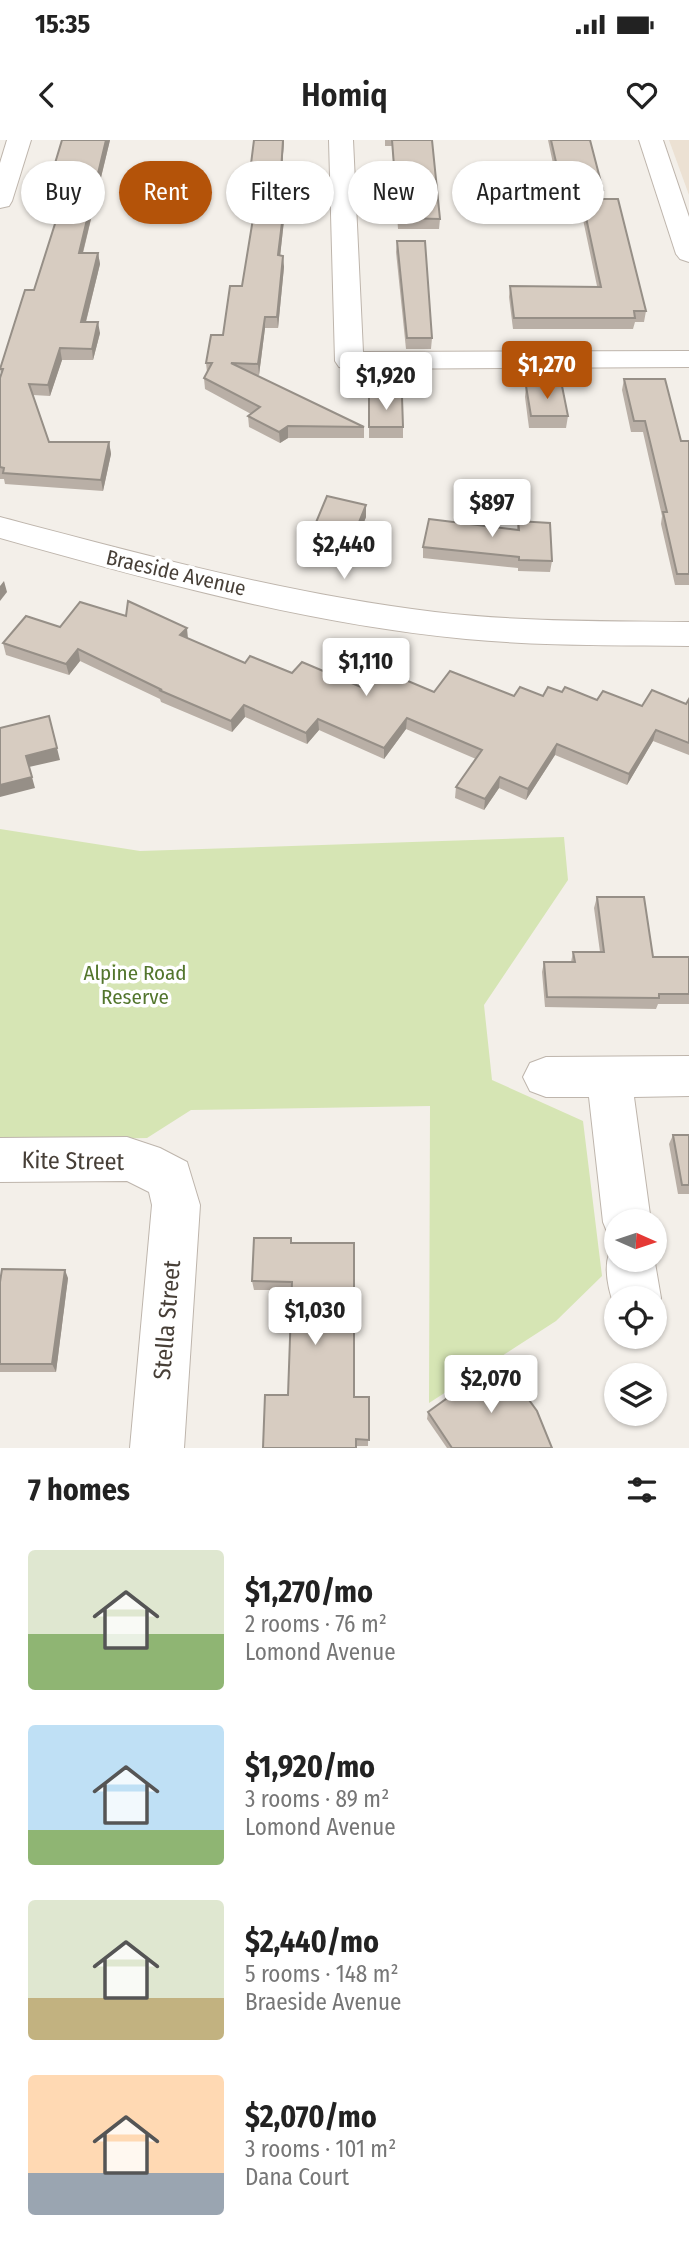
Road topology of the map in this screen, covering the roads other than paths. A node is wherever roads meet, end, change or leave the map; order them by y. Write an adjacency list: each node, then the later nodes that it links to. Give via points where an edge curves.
1 (19, 140): 4 (street)
2 (341, 140): 6 (street, via 349,361)
3 (651, 140): 5 (street)
4 (0, 201)
5 (689, 254)
6 (689, 359)
7 (0, 527): 8 (street, Braeside Avenue, via 165,573 432,624)
8 (689, 634)
9 (689, 1076): 11 (street)
10 (546, 1077): 11 (street)
11 (610, 1077): 14 (street)
12 (0, 1160): 13 (street, Kite Street, via 127,1159 170,1178)
13 (175, 1191): 15 (street, Stella Street)
14 (625, 1209)
15 (157, 1448)

